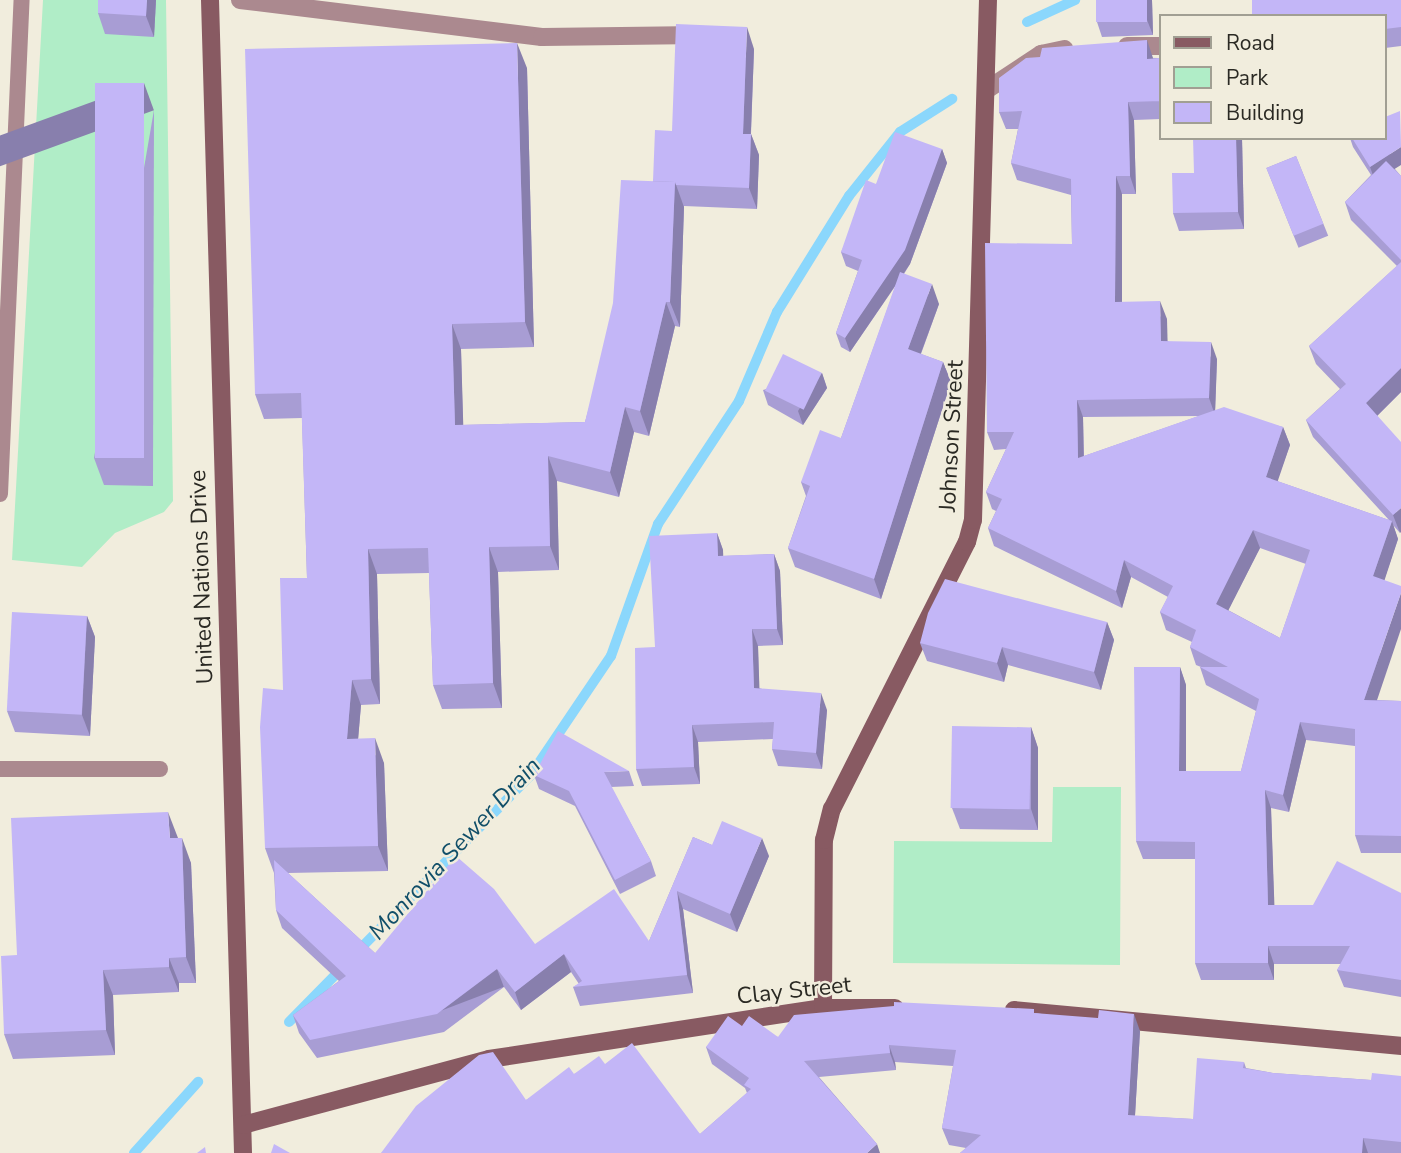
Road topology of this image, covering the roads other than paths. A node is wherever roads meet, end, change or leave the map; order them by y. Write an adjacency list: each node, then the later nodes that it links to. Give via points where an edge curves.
1 (22, 0): 10 (lane)
2 (209, 0): 17 (street, United Nations Drive)
3 (240, 0): 5 (street, via 542,37)
4 (988, 0): 9 (street, Johnson Street)
5 (721, 34)
6 (1160, 46): 8 (street)
7 (1086, 47): 9 (street, via 1041,54)
8 (1111, 47)
9 (988, 89): 13 (street, Johnson Street, via 974,520 832,809 824,840)
10 (0, 494)
11 (0, 769): 12 (lane)
12 (160, 769)
13 (823, 1008): 14 (street, Clay Street); 17 (street, Clay Street, via 489,1059)
14 (915, 1008)
15 (995, 1009): 16 (street)
16 (1401, 1046)
17 (243, 1125): 18 (street, United Nations Drive)
18 (243, 1153)

